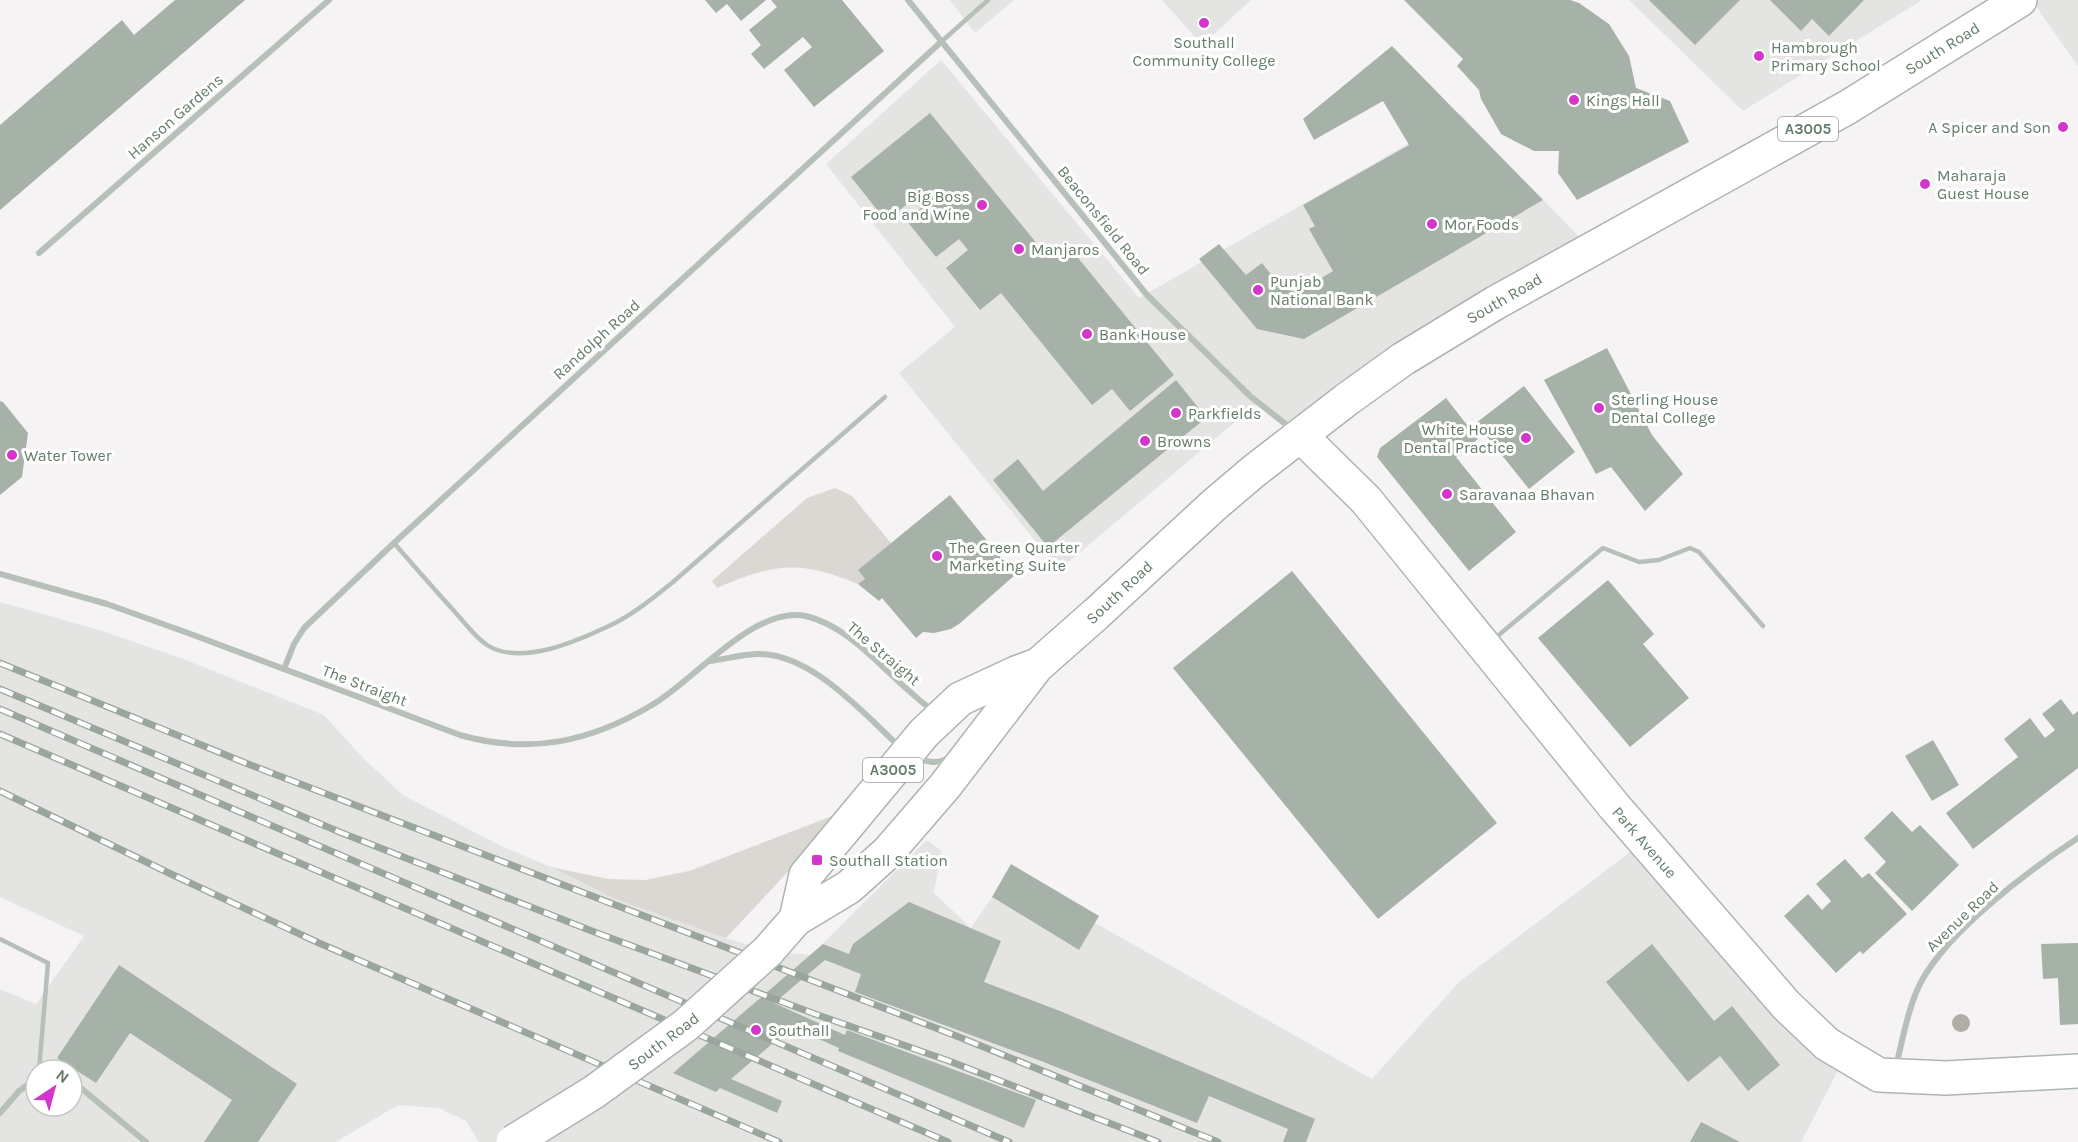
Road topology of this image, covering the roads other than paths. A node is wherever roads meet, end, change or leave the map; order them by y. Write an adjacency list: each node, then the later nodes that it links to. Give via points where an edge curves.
1 (328, 0): 6 (street, Hanson Gardens)
2 (908, 0): 5 (street, Beaconsfield Road)
3 (988, 0): 5 (lane)
4 (2020, 0): 8 (main road, South Road / A3005, via 1848,107 1485,309 1403,359)
5 (941, 42): 8 (street, Beaconsfield Road, via 1147,295 1261,406); 9 (street, Randolph Road)
6 (39, 253)
7 (885, 397): 9 (lane, via 673,582 613,624 568,643 536,652 510,653 487,645)
8 (1301, 436): 12 (main road, Park Avenue, via 1365,500); 14 (main road, South Road / A3005, via 1220,499)
9 (394, 543): 15 (street, Randolph Road, via 304,628)
10 (0, 574): 15 (street, The Straight, via 107,604)
11 (1763, 626): 12 (lane, via 1699,552 1690,548 1659,560 1639,562 1602,548)
12 (1485, 646): 26 (main road, Park Avenue, via 1614,806 1786,1005 1845,1056 1879,1075)
13 (710, 661): 15 (street, The Straight, via 653,705 609,728 558,743 526,745 483,742 460,735); 16 (street, The Straight, via 751,627 773,618 804,616 824,623 857,644 931,709); 19 (street, The Straight, via 757,654 800,666 826,679)
14 (1037, 666): 16 (main road, South Road / A3005, via 960,699); 17 (main road, South Road / A3005)
15 (284, 669)
16 (945, 714): 19 (main road, South Road / A3005)
17 (997, 719): 18 (street); 22 (main road, South Road / A3005, via 888,852 849,887)
18 (971, 739)
19 (906, 753): 20 (street, via 929,763 946,760); 22 (main road, South Road / A3005, via 806,875)
20 (954, 753)
21 (2078, 838): 26 (street, Avenue Road, via 1990,905 1930,968 1916,994)
22 (796, 919): 31 (main road, South Road / A3005, bridge, via 768,951 686,1025 594,1092)
23 (0, 939): 24 (lane, via 48,963)
24 (40, 1058)
25 (2078, 1071): 26 (main road, Park Avenue, via 1946,1078)
26 (1893, 1075)
27 (24, 1087): 29 (street)
28 (84, 1091): 30 (street)
29 (0, 1113)
30 (146, 1142)
31 (513, 1142)

